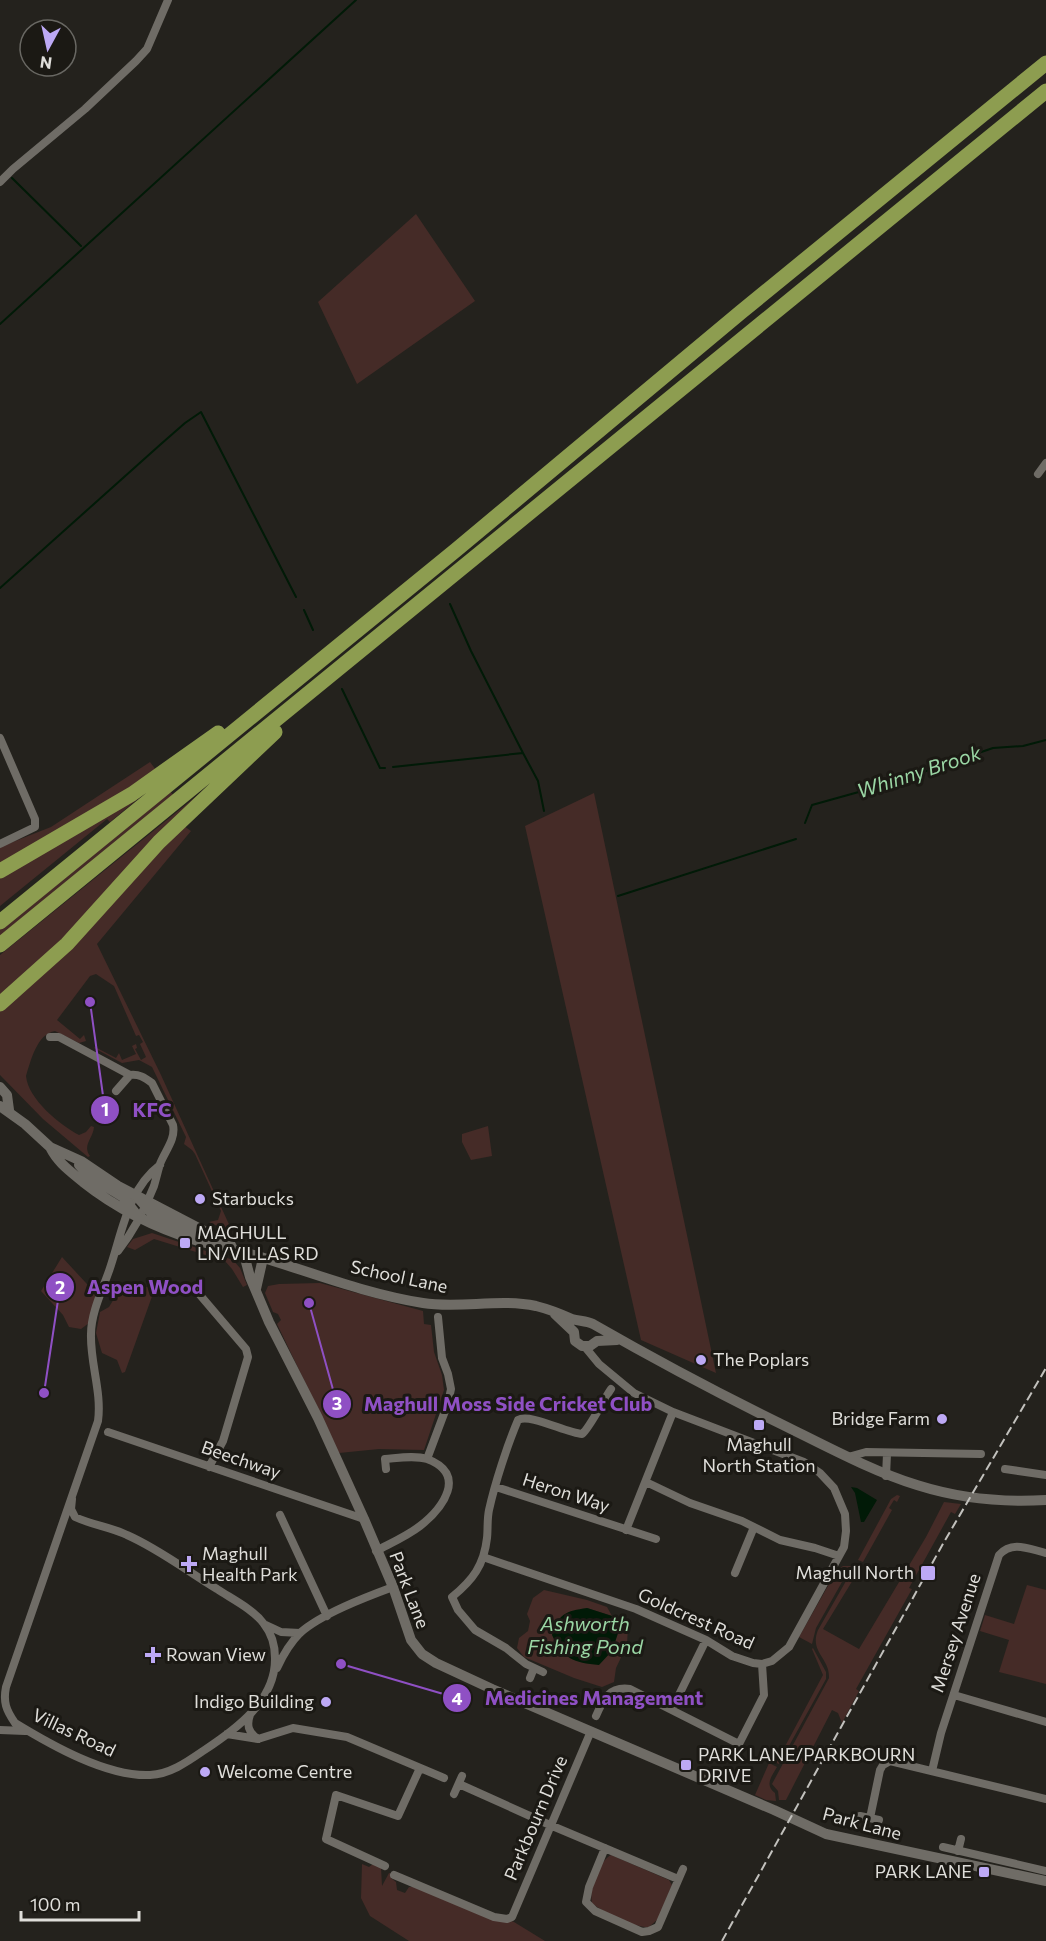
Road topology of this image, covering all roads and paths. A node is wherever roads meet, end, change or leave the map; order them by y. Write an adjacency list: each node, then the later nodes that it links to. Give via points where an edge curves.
1 (168, 0): 4 (street, via 147,49 136,61)
2 (1046, 63): 8 (highway)
3 (1046, 91): 7 (highway)
4 (0, 182)
5 (1046, 463): 6 (street)
6 (1038, 474)
7 (376, 639): 13 (highway); 14 (highway, via 172,829 67,944)
8 (318, 662): 11 (highway, via 132,794); 12 (highway)
9 (0, 738): 10 (street, via 35,827)
10 (0, 844)
11 (0, 871)
12 (0, 922)
13 (0, 945)
14 (0, 1004)
15 (50, 1037): 16 (street, via 59,1037)
16 (130, 1075): 18 (street); 22 (street, via 139,1075 152,1083 173,1125 171,1142)
17 (0, 1087): 19 (street, via 7,1095)
18 (116, 1091)
19 (4, 1108): 20 (street)
20 (50, 1147): 21 (street, School Lane); 25 (street, School Lane, via 57,1160 98,1193)
21 (70, 1156): 23 (street, School Lane); 25 (street, School Lane, via 90,1176 123,1197)
22 (160, 1165): 23 (street, Villas Road, via 149,1173); 24 (street, Villas Road)
23 (136, 1195): 24 (street, School Lane); 25 (street, Villas Road)
24 (146, 1203): 26 (street, Villas Road); 27 (street, School Lane, via 153,1215); 28 (street, School Lane)
25 (129, 1209): 26 (street, School Lane); 29 (street, Villas Road)
26 (139, 1218): 27 (street, School Lane); 29 (street, Villas Road)
27 (221, 1246): 28 (street, School Lane)
28 (244, 1252): 30 (street, School Lane); 32 (street, Park Lane)
29 (114, 1257): 54 (street, Villas Road, via 91,1326 98,1421)
30 (263, 1258): 32 (street); 33 (street, School Lane, via 422,1303 525,1305)
31 (194, 1288): 47 (street, via 246,1349 248,1357 223,1442)
32 (256, 1289): 58 (street, Park Lane)
33 (553, 1312): 35 (street, School Lane); 37 (street, School Lane)
34 (438, 1317): 46 (street, via 442,1358 451,1389)
35 (584, 1322): 36 (street, School Lane); 37 (street)
36 (596, 1327): 38 (street, School Lane); 39 (street, via 598,1334)
37 (574, 1332): 39 (street, School Lane, via 575,1341)
38 (618, 1340): 39 (street, School Lane); 45 (street, School Lane)
39 (592, 1344): 41 (street, Goldcrest Road, via 599,1364 634,1393)
40 (611, 1389): 53 (street, via 582,1434 520,1419)
41 (673, 1412): 52 (street, Heron Way); 65 (street, Goldcrest Road, via 795,1458 820,1473 834,1488 845,1514 846,1539)
42 (108, 1432): 47 (street, Beechway)
43 (887, 1454): 44 (street); 45 (street, via 866,1452); 51 (street)
44 (981, 1454)
45 (848, 1457): 51 (street, School Lane)
46 (427, 1459): 49 (street, via 385,1459); 63 (street, via 447,1476 446,1498 422,1525)
47 (209, 1467): 58 (street, Beechway)
48 (1005, 1468): 50 (street)
49 (386, 1469)
50 (1046, 1475)
51 (886, 1476): 55 (street, School Lane, via 946,1494 993,1501)
52 (645, 1482): 60 (street); 61 (street, Heron Way)
53 (496, 1487): 61 (street, Heron Way); 66 (street, via 488,1513)
54 (72, 1499): 57 (street, Villas Road); 59 (street, Villas Road)
55 (1046, 1500)
56 (280, 1515): 69 (street)
57 (75, 1517): 59 (street); 70 (street, via 142,1542)
58 (364, 1519): 63 (street, Park Lane)
59 (64, 1521): 76 (street, Villas Road)
60 (754, 1527): 65 (street, via 780,1540); 67 (street)
61 (626, 1530): 62 (street, Heron Way)
62 (656, 1539)
63 (376, 1551): 68 (street, Park Lane)
64 (1046, 1553): 77 (street, Mersey Avenue, via 1012,1546 999,1555)
65 (839, 1556): 73 (street, Goldcrest Road, via 789,1647 776,1659)
66 (483, 1557): 72 (street, Goldcrest Road, via 636,1609); 75 (street, via 478,1572 452,1597 475,1630 538,1670)
67 (735, 1573)
68 (393, 1587): 69 (street); 85 (street, Park Lane, via 411,1640 429,1659)
69 (327, 1616): 71 (street)
70 (264, 1624): 71 (street, via 281,1632); 74 (street, via 274,1646)
71 (300, 1633): 74 (street, Villas Road)
72 (706, 1640): 73 (street, Goldcrest Road, via 732,1656); 79 (street)
73 (762, 1664): 79 (street, via 764,1695 739,1744)
74 (275, 1671): 80 (street, Villas Road)
75 (530, 1678)
76 (6, 1688): 78 (street); 84 (street, Villas Road, via 4,1702 8,1713 15,1723)
77 (954, 1695): 82 (street); 89 (street, Mersey Avenue)
78 (0, 1706)
79 (672, 1709): 81 (street, via 630,1689 615,1690 601,1697)
80 (251, 1712): 86 (street, Villas Road); 87 (street, via 248,1728)
81 (596, 1716)
82 (1046, 1722)
83 (0, 1730): 84 (street)
84 (29, 1731): 86 (street, Villas Road, via 102,1767 151,1775 185,1763)
85 (591, 1731): 96 (street, Parkbourn Drive); 107 (street, Park Lane, via 846,1840)
86 (227, 1734): 87 (street)
87 (258, 1738): 88 (street, via 293,1728 347,1737)
88 (420, 1768): 90 (street); 101 (street, via 398,1816 336,1795 326,1839)
89 (932, 1771): 92 (street); 94 (street, via 886,1762 880,1770)
90 (444, 1778)
91 (454, 1794): 96 (street, via 461,1780)
92 (1046, 1799)
93 (860, 1815): 94 (street)
94 (870, 1818): 95 (street)
95 (879, 1820)
96 (550, 1825): 99 (street); 106 (street, Parkbourn Drive, via 512,1917 507,1919)
97 (961, 1839): 100 (street)
98 (943, 1847): 100 (street)
99 (605, 1848): 105 (street); 105 (street, via 586,1902 595,1911 642,1932 658,1927)
100 (958, 1851): 103 (street)
101 (385, 1866)
102 (683, 1869): 105 (street)
103 (1046, 1871)
104 (394, 1875): 106 (street)
105 (678, 1879)
106 (406, 1880): 108 (street)
107 (1046, 1881)
108 (401, 1890)

